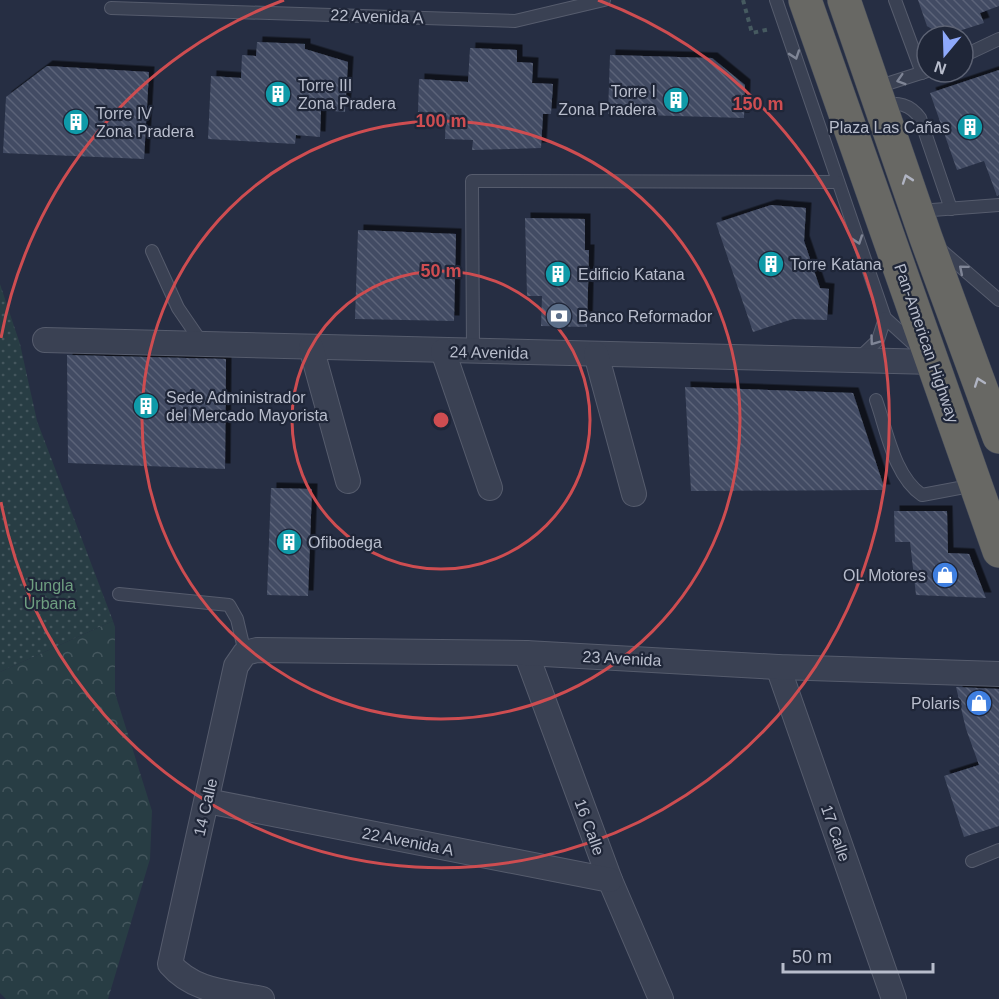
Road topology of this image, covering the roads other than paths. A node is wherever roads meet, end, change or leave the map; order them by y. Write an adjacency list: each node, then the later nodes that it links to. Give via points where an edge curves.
1 (604, 0): 6 (lane, 22 Avenida A, via 515,21)
2 (776, 0): 12 (lane, one-way to 12)
3 (805, 0): 26 (highway, Pan-American Highway)
4 (844, 0): 11 (highway, Pan-American Highway)
5 (895, 0): 8 (lane)
6 (111, 8)
7 (999, 39): 9 (lane)
8 (915, 50)
9 (975, 50)
10 (915, 77): 11 (lane, one-way to 11)
11 (877, 96): 14 (lane, via 914,110 920,118); 15 (highway, Pan-American Highway, one-way to 11)
12 (838, 182): 18 (lane, one-way to 18); 23 (lane, via 472,181)
13 (999, 205): 14 (lane)
14 (951, 209): 15 (lane)
15 (922, 225): 17 (lane, one-way to 15); 28 (highway, Pan-American Highway, one-way to 15)
16 (152, 251): 20 (lane, via 178,308)
17 (999, 300)
18 (885, 318): 25 (lane, one-way to 25, via 878,340); 26 (lane)
19 (45, 340): 20 (street, 24 Avenida)
20 (203, 344): 21 (street, 24 Avenida)
21 (311, 347): 22 (street, 24 Avenida); 29 (street)
22 (443, 351): 23 (street, 24 Avenida); 31 (street)
23 (474, 351): 24 (street, 24 Avenida)
24 (596, 354): 25 (street, 24 Avenida); 32 (street)
25 (856, 360): 26 (street, 24 Avenida)
26 (934, 362): 30 (highway, Pan-American Highway)
27 (876, 400): 30 (lane, via 902,473 912,488 922,495)
28 (999, 437)
29 (348, 481)
30 (976, 484): 33 (highway, Pan-American Highway)
31 (490, 488)
32 (634, 494)
33 (999, 551)
34 (119, 594): 35 (lane, via 229,605 237,619)
35 (245, 653): 36 (street, 23 Avenida); 39 (street, 14 Calle, via 237,666)
36 (526, 653): 37 (street, 23 Avenida); 42 (street, 16 Calle)
37 (778, 667): 38 (street, 23 Avenida); 45 (street, 17 Calle)
38 (999, 674)
39 (207, 801): 42 (street, 22 Avenida A); 43 (street, 14 Calle, via 170,964 198,987)
40 (999, 850): 41 (lane)
41 (972, 861)
42 (610, 880): 44 (street, 16 Calle)
43 (262, 999)
44 (661, 999)
45 (894, 999)

